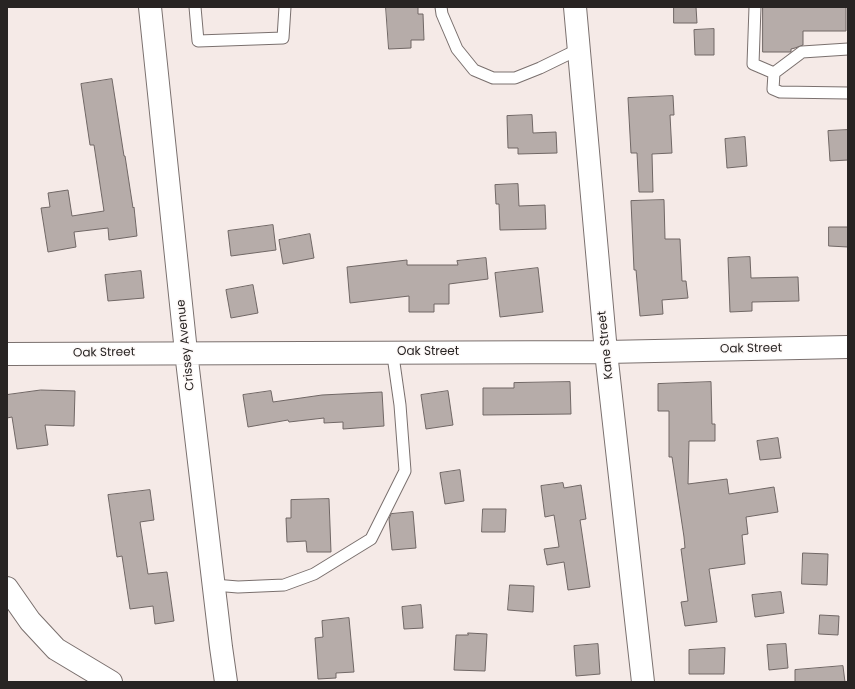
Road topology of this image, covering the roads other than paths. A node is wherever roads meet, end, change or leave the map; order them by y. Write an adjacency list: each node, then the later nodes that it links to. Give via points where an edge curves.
1 (150, 7): 12 (street, Crissey Avenue)
2 (195, 7): 3 (lane, via 198,41 283,38)
3 (284, 7)
4 (441, 7): 7 (lane, via 456,50 474,70 493,78 515,78)
5 (575, 7): 7 (street, Kane Street)
6 (755, 7): 9 (lane, via 753,64)
7 (579, 49): 14 (street, Kane Street)
8 (848, 49): 9 (lane, via 802,52)
9 (774, 73): 10 (lane, via 773,89 780,92)
10 (848, 93)
11 (848, 347): 14 (street, Oak Street)
12 (186, 352): 13 (street, Oak Street); 15 (street, Oak Street); 16 (street, Crissey Avenue)
13 (395, 352): 14 (street, Oak Street); 16 (lane, via 405,470 371,539 314,574 284,585)
14 (606, 352): 22 (street, Kane Street)
15 (7, 354)
16 (214, 586): 21 (street, Crissey Avenue)
17 (7, 588): 18 (street, via 30,621)
18 (56, 649): 19 (street, via 76,675); 20 (street)
19 (85, 682)
20 (111, 682)
21 (226, 682)
22 (643, 682)

